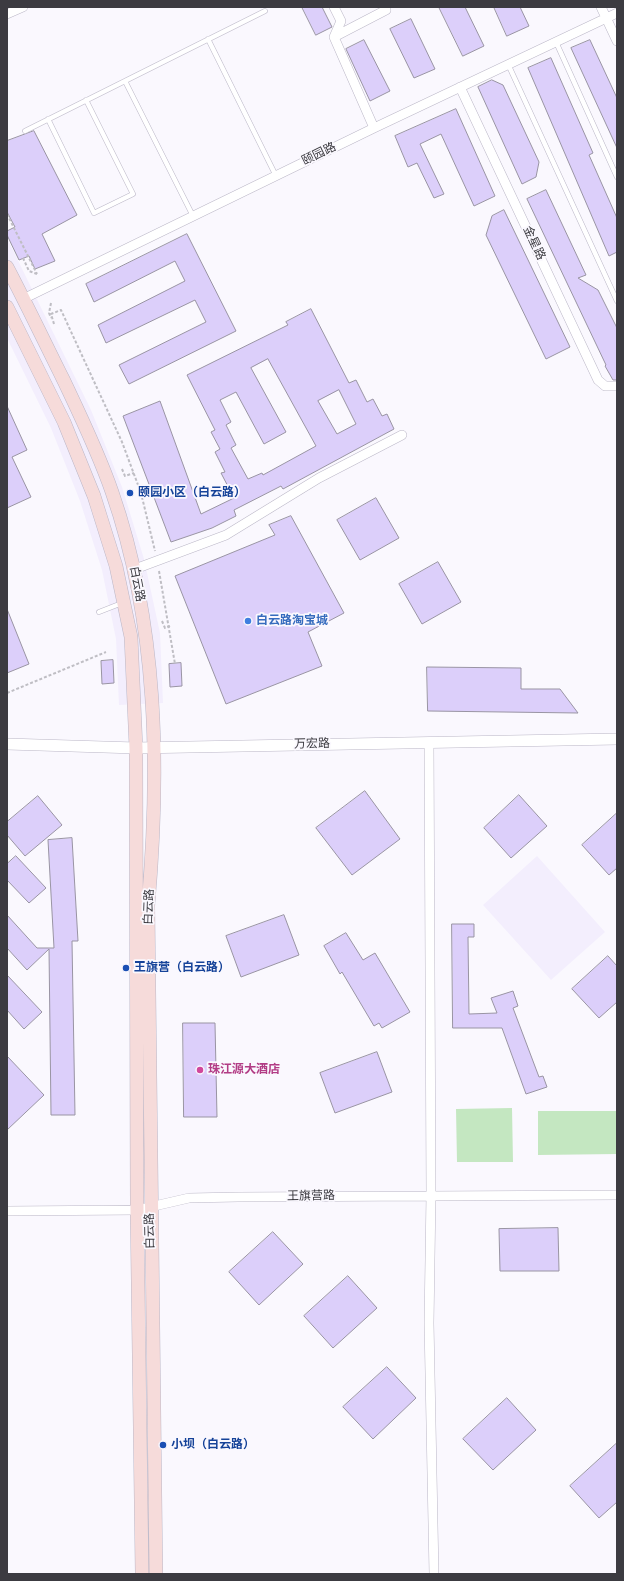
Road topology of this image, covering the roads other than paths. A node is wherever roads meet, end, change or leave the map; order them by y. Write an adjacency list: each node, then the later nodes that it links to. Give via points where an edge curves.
1 (23, 7): 7 (street)
2 (334, 7): 9 (street, via 340,21)
3 (385, 7): 9 (street, via 386,10)
4 (601, 7): 8 (street)
5 (265, 11): 10 (lane)
6 (617, 13): 8 (street, 颐园路)
7 (7, 14)
8 (606, 18): 11 (street); 12 (street, 颐园路)
9 (334, 37): 18 (street)
10 (208, 40): 14 (lane); 20 (lane)
11 (617, 41)
12 (556, 42): 13 (street, 颐园路); 21 (lane)
13 (508, 64): 15 (street, 颐园路); 25 (lane)
14 (125, 81): 16 (lane); 22 (lane)
15 (460, 87): 18 (street, 颐园路); 27 (street, 金星路, via 598,380 605,386)
16 (86, 100): 17 (lane); 17 (lane, via 133,194 94,213)
17 (48, 119): 19 (lane)
18 (374, 128): 20 (street, 颐园路)
19 (24, 131)
20 (276, 176): 22 (street, 颐园路)
21 (617, 176)
22 (193, 216): 24 (street, 颐园路)
23 (7, 267): 24 (main road, 白云路)
24 (23, 299): 29 (main road, 白云路, via 84,424 110,485)
25 (617, 301)
26 (7, 308): 30 (main road, 白云路, via 64,422 94,496 116,566)
27 (617, 386)
28 (402, 435): 29 (street, via 319,478 226,535)
29 (134, 569): 35 (main road, 白云路, via 146,641)
30 (123, 602): 31 (lane); 36 (main road, 白云路, via 130,637)
31 (99, 612)
32 (617, 739): 33 (street, 万宏路)
33 (429, 742): 35 (street, 万宏路); 37 (street)
34 (7, 744): 36 (street, 万宏路)
35 (154, 747): 36 (street, 万宏路); 39 (main road, 白云路, via 153,850 148,906)
36 (136, 748): 39 (main road, 白云路)
37 (431, 1195): 38 (street, 王旗营路); 39 (street, 王旗营路, via 189,1198); 43 (street, via 429,1323)
38 (617, 1195)
39 (144, 1210): 40 (street, 王旗营路); 41 (main road, 白云路); 42 (main road, 白云路)
40 (7, 1211)
41 (142, 1574)
42 (156, 1574)
43 (434, 1574)

